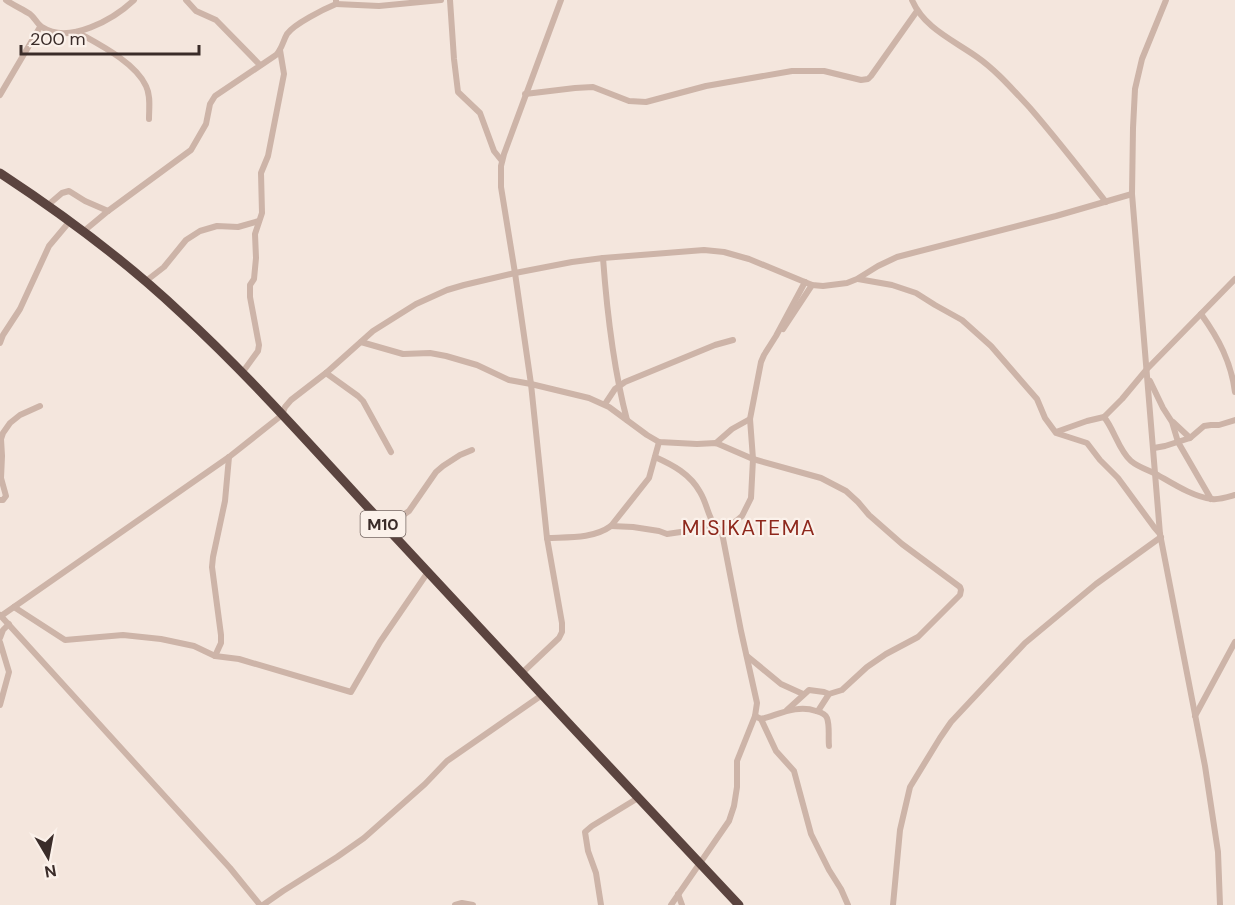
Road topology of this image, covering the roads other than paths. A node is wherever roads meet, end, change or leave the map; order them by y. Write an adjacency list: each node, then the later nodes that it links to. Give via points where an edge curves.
1 (6, 0): 11 (street, via 30,14)
2 (134, 0): 12 (street, via 118,14)
3 (186, 0): 14 (street, via 196,11 216,20)
4 (441, 0): 9 (street, via 379,6)
5 (450, 0): 18 (street, via 458,92 480,113 494,151)
6 (559, 0): 15 (street)
7 (912, 0): 10 (street)
8 (1166, 0): 20 (street, via 1137,81)
9 (336, 2): 13 (street, via 294,27)
10 (917, 11): 15 (street, via 865,80 824,71 792,71 706,86 646,102 622,99 593,87); 21 (street, via 933,28 980,59 1011,87)
11 (40, 27): 12 (street, via 53,32); 16 (street)
12 (76, 32): 17 (street, via 110,51 141,78 147,87)
13 (280, 50): 14 (street); 25 (street, via 284,74 261,173)
14 (260, 65): 23 (street, via 215,96 206,124 191,150)
15 (525, 94): 18 (street)
16 (0, 95)
17 (149, 118)
18 (502, 161): 28 (street, via 501,187)
19 (0, 173): 22 (highway, M10)
20 (1132, 194): 21 (street); 39 (street)
21 (1106, 202): 29 (street, via 897,257)
22 (48, 205): 23 (street, via 69,191); 24 (highway, M10)
23 (108, 211): 26 (street)
24 (70, 221): 26 (highway, M10); 38 (street, via 50,246)
25 (259, 221): 31 (street, via 200,231); 41 (street, via 250,297 259,345)
26 (84, 231): 31 (highway, M10)
27 (603, 258): 28 (street); 32 (street, via 715,251); 44 (street)
28 (515, 273): 37 (street, via 432,296 395,316); 43 (street)
29 (857, 279): 33 (street); 54 (street, via 916,292 962,320 991,346 1037,399)
30 (1235, 279): 34 (street)
31 (146, 281): 41 (highway, M10)
32 (805, 282): 33 (street); 35 (street)
33 (812, 285): 35 (street)
34 (1201, 315): 39 (street); 45 (street, via 1224,351)
35 (776, 336): 50 (street, via 761,362)
36 (733, 340): 44 (street)
37 (361, 342): 40 (street); 43 (street, via 403,354 446,356 477,364 509,380)
38 (0, 343)
39 (1147, 369): 42 (street); 49 (street)
40 (326, 373): 48 (street, via 291,400); 61 (street, via 363,401)
41 (242, 374): 48 (highway, M10)
42 (1148, 378): 53 (street); 59 (street)
43 (531, 384): 46 (street); 74 (street)
44 (619, 385): 46 (street); 52 (street)
45 (1235, 392)
46 (605, 404): 52 (street)
47 (40, 406): 68 (street, via 20,415 3,434 1,478 6,496)
48 (282, 415): 62 (street); 71 (highway, M10)
49 (1104, 417): 54 (street); 65 (street, via 1131,461)
50 (750, 419): 58 (street); 64 (street)
51 (1235, 420): 55 (street, via 1204,426)
52 (627, 421): 56 (street)
53 (1172, 422): 55 (street); 57 (street)
54 (1056, 433): 73 (street, via 1087,443)
55 (1190, 438): 57 (street)
56 (659, 441): 58 (street); 63 (street)
57 (1178, 442): 59 (street); 67 (street)
58 (716, 443): 64 (street)
59 (1154, 448): 65 (street)
60 (472, 450): 71 (street, via 436,472 409,511)
61 (391, 452)
62 (229, 457): 76 (street); 81 (street, via 212,567 221,635)
63 (655, 457): 69 (street, via 649,478); 70 (street, via 678,468 692,481)
64 (753, 459): 72 (street, via 751,498 742,516); 85 (street, via 821,478 846,491 902,544 961,590 918,637 867,667 842,690)
65 (1156, 474): 67 (street, via 1184,490); 73 (street)
66 (1235, 495): 67 (street)
67 (1212, 499)
68 (0, 500)
69 (611, 526): 70 (street, via 667,534); 74 (street, via 596,534)
70 (715, 526): 72 (street)
71 (386, 527): 75 (highway, M10)
72 (722, 533): 82 (street)
73 (1161, 535): 90 (street); 104 (street, via 1025,643 939,738 910,787 900,830)
74 (547, 538): 83 (street, via 562,632)
75 (428, 572): 81 (street, via 351,692 239,659); 83 (highway, M10)
76 (14, 607): 77 (street); 81 (street, via 65,640 123,636 161,639 194,646)
77 (1, 616): 78 (street)
78 (9, 624): 79 (street); 96 (street)
79 (0, 640): 87 (street, via 9,672)
80 (1235, 642): 90 (street)
81 (215, 656)
82 (747, 656): 84 (street, via 781,684); 91 (street)
83 (522, 673): 86 (highway, M10)
84 (803, 694): 85 (street, via 811,690); 88 (street)
85 (829, 694): 89 (street)
86 (542, 695): 93 (highway, M10); 96 (street, via 442,764 364,838)
87 (0, 705)
88 (786, 711): 89 (street); 91 (street)
89 (818, 711): 92 (street, via 827,719)
90 (1195, 717): 105 (street, via 1218,852)
91 (758, 718): 94 (street, via 737,761 737,787 729,821); 103 (street, via 776,752 794,771 811,834)
92 (829, 746)
93 (638, 798): 94 (highway, M10); 99 (street, via 585,832)
94 (699, 862): 95 (street); 102 (highway, M10)
95 (678, 894): 100 (street); 101 (street)
96 (262, 905)
97 (455, 905): 98 (street)
98 (473, 905)
99 (601, 905)
100 (671, 905)
101 (682, 905)
102 (739, 905)
103 (848, 905)
104 (893, 905)
105 (1220, 905)

